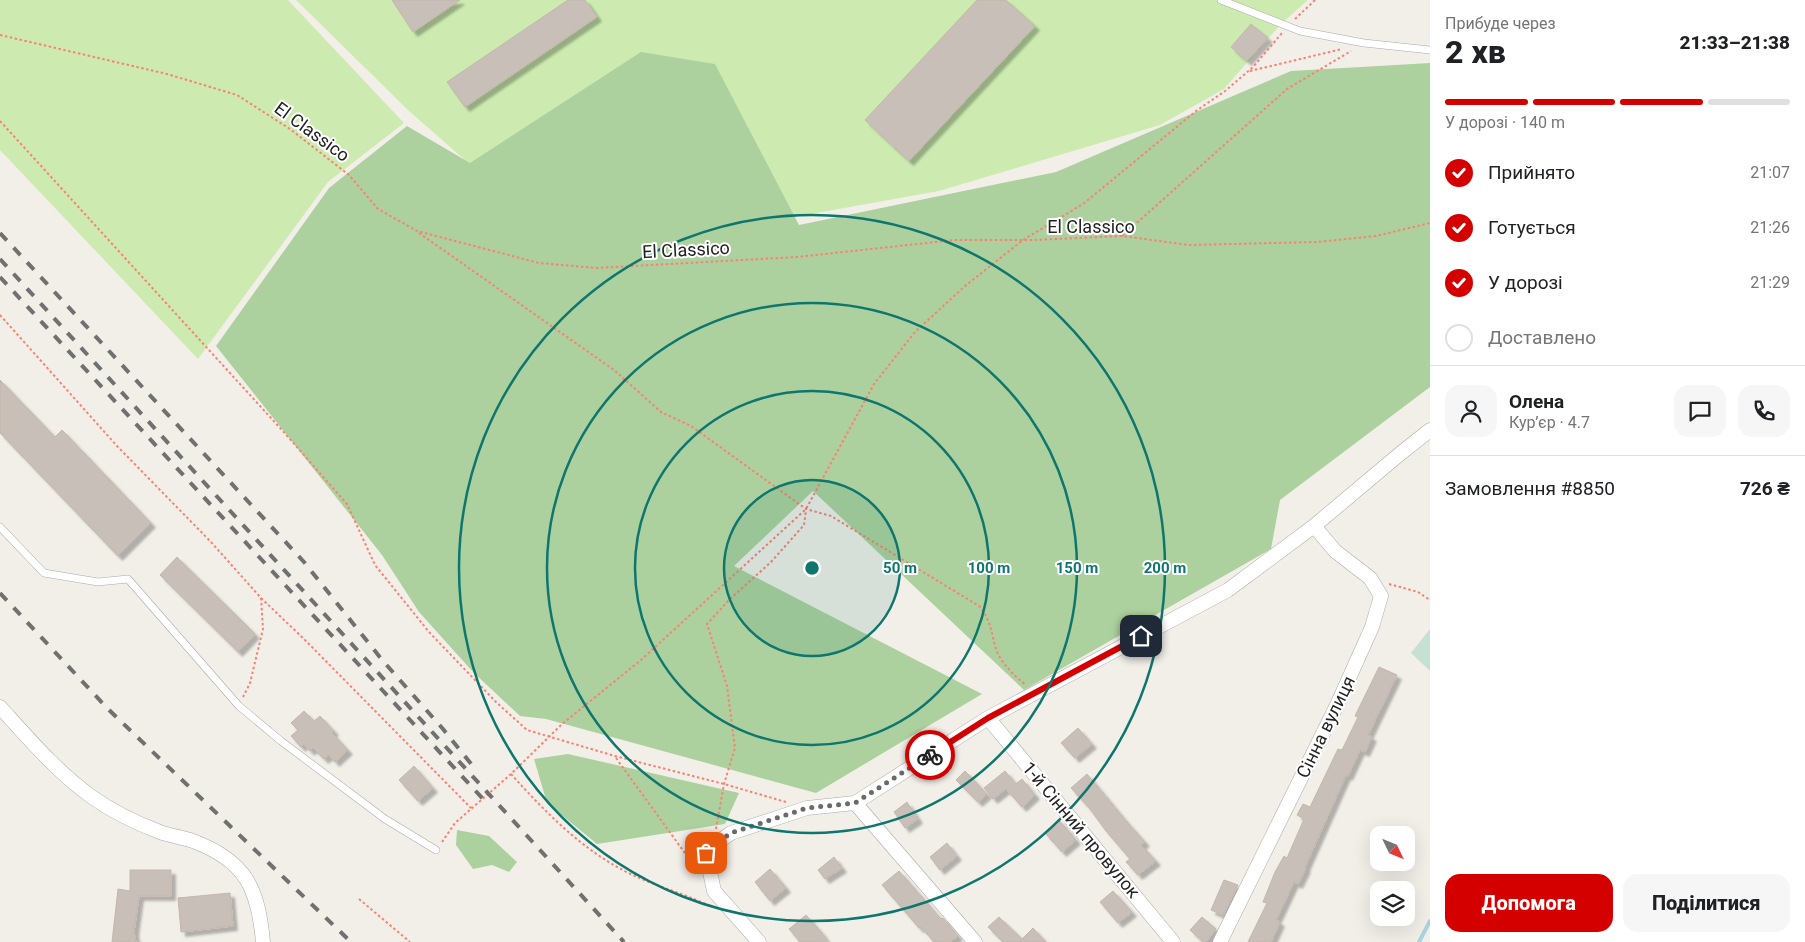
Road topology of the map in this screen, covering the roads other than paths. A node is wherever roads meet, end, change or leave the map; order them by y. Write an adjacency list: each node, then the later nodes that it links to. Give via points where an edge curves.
1 (1221, 0): 2 (lane, via 1300,31 1364,43)
2 (1430, 50)
3 (1430, 430): 4 (street)
4 (1314, 526): 7 (street, via 1228,590); 14 (street, Сінна вулиця, via 1335,551 1370,578 1381,596 1372,627 1337,705)
5 (0, 527): 9 (lane, via 44,573 98,582 128,579 239,706 385,819)
6 (0, 707): 10 (street, via 59,772 93,798 130,820 192,841 224,856 239,868 255,896)
7 (988, 718): 8 (street); 13 (street, 1-й Сінний провулок)
8 (855, 803): 11 (street, via 807,808 731,833 706,853 714,891); 12 (street)
9 (436, 850)
10 (263, 937)
11 (759, 942)
12 (975, 942)
13 (1173, 942)
14 (1220, 942)

